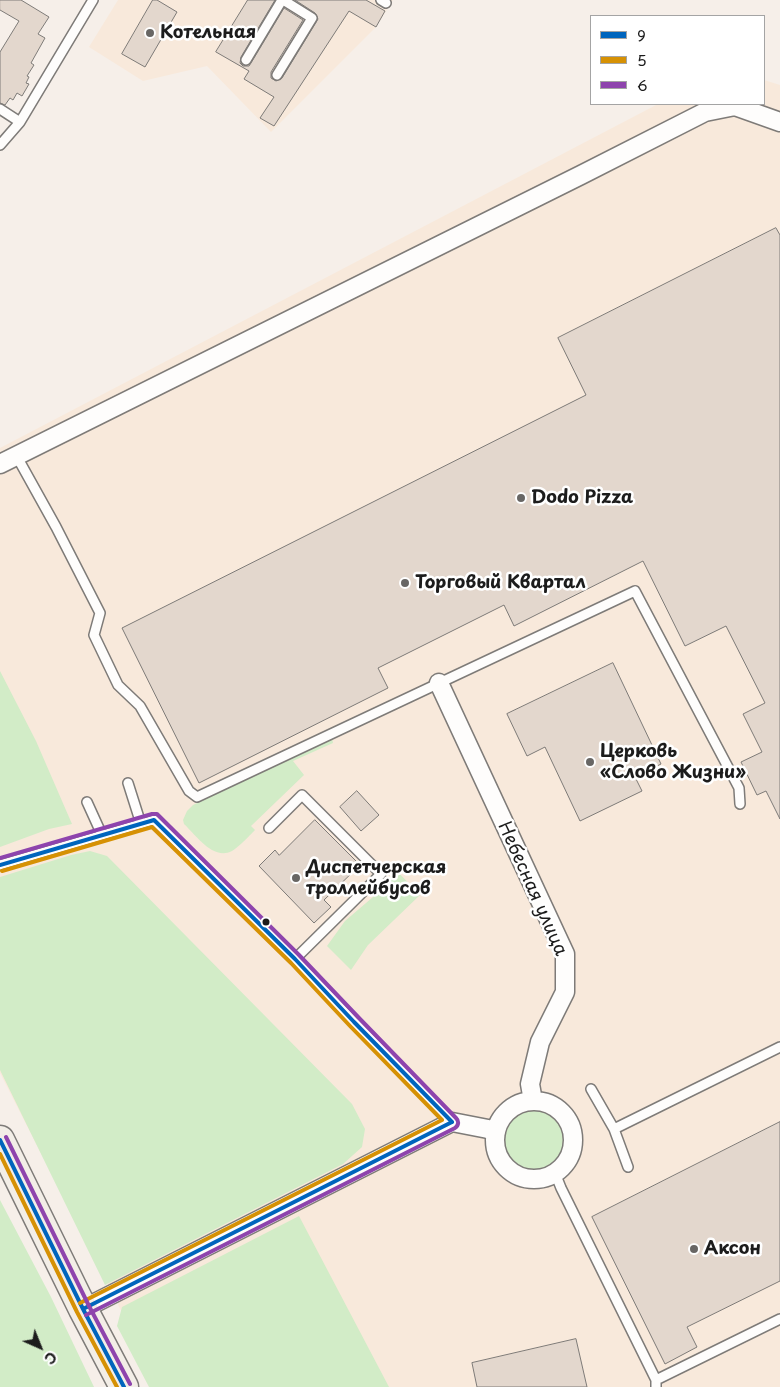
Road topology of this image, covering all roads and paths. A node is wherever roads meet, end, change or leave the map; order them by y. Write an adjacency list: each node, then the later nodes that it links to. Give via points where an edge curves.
1 (93, 0): 6 (lane)
2 (283, 0): 3 (lane); 4 (lane, via 312,18)
3 (246, 60)
4 (277, 76)
5 (0, 109): 6 (lane)
6 (20, 122): 8 (lane)
7 (780, 122): 9 (street, via 735,106 704,112)
8 (0, 145)
9 (16, 455): 10 (street); 11 (lane, via 100,613 94,635 118,685 140,706 189,791 197,797)
10 (0, 464)
11 (438, 684): 14 (lane, via 635,591 739,788); 22 (street, Небесная улица, via 565,954 565,992 540,1042 530,1084)
12 (128, 783): 15 (lane)
13 (87, 802): 17 (lane)
14 (740, 804)
15 (142, 824): 17 (lane); 19 (lane, via 154,820)
16 (269, 828): 19 (lane, via 302,795 381,874)
17 (102, 835): 18 (lane)
18 (0, 865)
19 (295, 959): 23 (lane)
20 (780, 1047): 24 (lane)
21 (591, 1089): 24 (lane)
22 (533, 1101): 25 (street, via 514,1107 500,1122); 28 (street, via 553,1106 571,1129 573,1138 569,1158)
23 (452, 1122): 25 (street); 29 (street)
24 (614, 1129): 27 (lane)
25 (496, 1132): 28 (street, via 497,1152 516,1175 541,1178)
26 (0, 1140): 29 (main road)
27 (628, 1167)
28 (555, 1173): 31 (lane)
29 (82, 1309): 32 (main road)
30 (780, 1319): 31 (lane)
31 (656, 1384)
32 (124, 1387)

